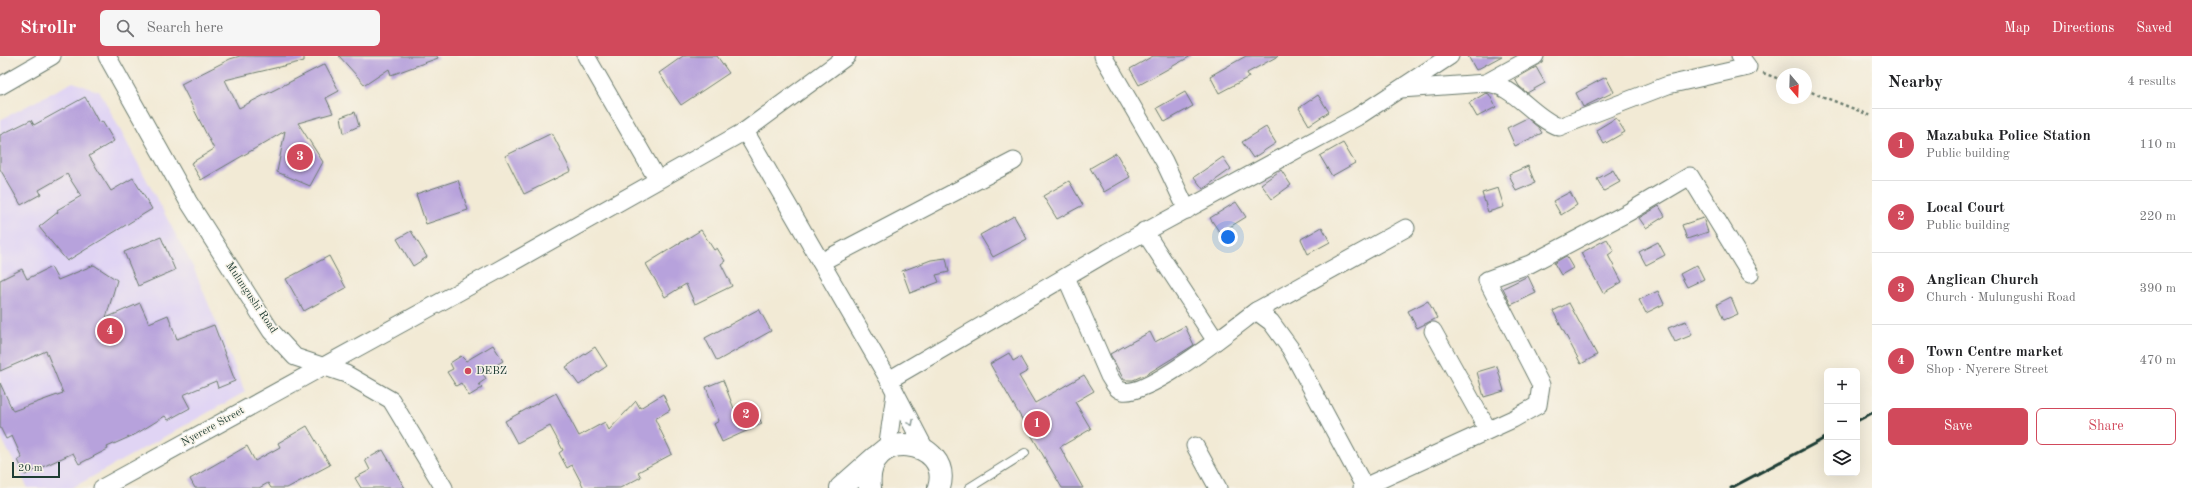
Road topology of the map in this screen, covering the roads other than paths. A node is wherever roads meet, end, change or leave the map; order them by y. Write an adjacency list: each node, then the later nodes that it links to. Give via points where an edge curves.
1 (52, 56): 10 (street)
2 (107, 56): 24 (street, Mulungushi Road, via 188,201 271,330 295,357)
3 (586, 56): 14 (street)
4 (848, 56): 12 (street, Nyerere Street)
5 (1103, 56): 15 (street, via 1164,161)
6 (1450, 56): 11 (street)
7 (1535, 56): 9 (street)
8 (1744, 61): 9 (street, via 1650,91 1559,127 1545,120 1502,86)
9 (1486, 83): 11 (street)
10 (0, 86)
11 (1401, 89): 15 (street, via 1357,117)
12 (744, 131): 14 (street, Nyerere Street); 18 (street)
13 (1014, 161): 18 (street)
14 (657, 180): 24 (street, Nyerere Street)
15 (1187, 210): 17 (street)
16 (1406, 228): 21 (street)
17 (1144, 231): 20 (street); 23 (street)
18 (820, 262): 25 (street)
19 (1750, 274): 26 (street, via 1690,176 1629,212 1530,264 1487,280 1541,385 1538,405)
20 (1066, 277): 23 (street, via 1109,376 1117,388 1123,391 1132,391 1157,381); 25 (street)
21 (1256, 312): 23 (street); 38 (street, via 1271,322 1290,348)
22 (1434, 331): 26 (street)
23 (1216, 341)
24 (325, 365): 32 (street, Nyerere Street); 33 (street, Mulungushi Road, via 391,400)
25 (892, 387): 28 (street, one-way to 28); 29 (street)
26 (1488, 430): 38 (street)
27 (1195, 446): 37 (street)
28 (926, 451): 29 (highway, via 914,445 900,444); 31 (highway, via 938,466)
29 (883, 452): 34 (highway); 35 (highway, via 872,465)
30 (1025, 453): 36 (lane)
31 (940, 487)
32 (102, 488)
33 (444, 488)
34 (841, 488)
35 (870, 488)
36 (969, 488)
37 (1218, 488)
38 (1364, 488)

